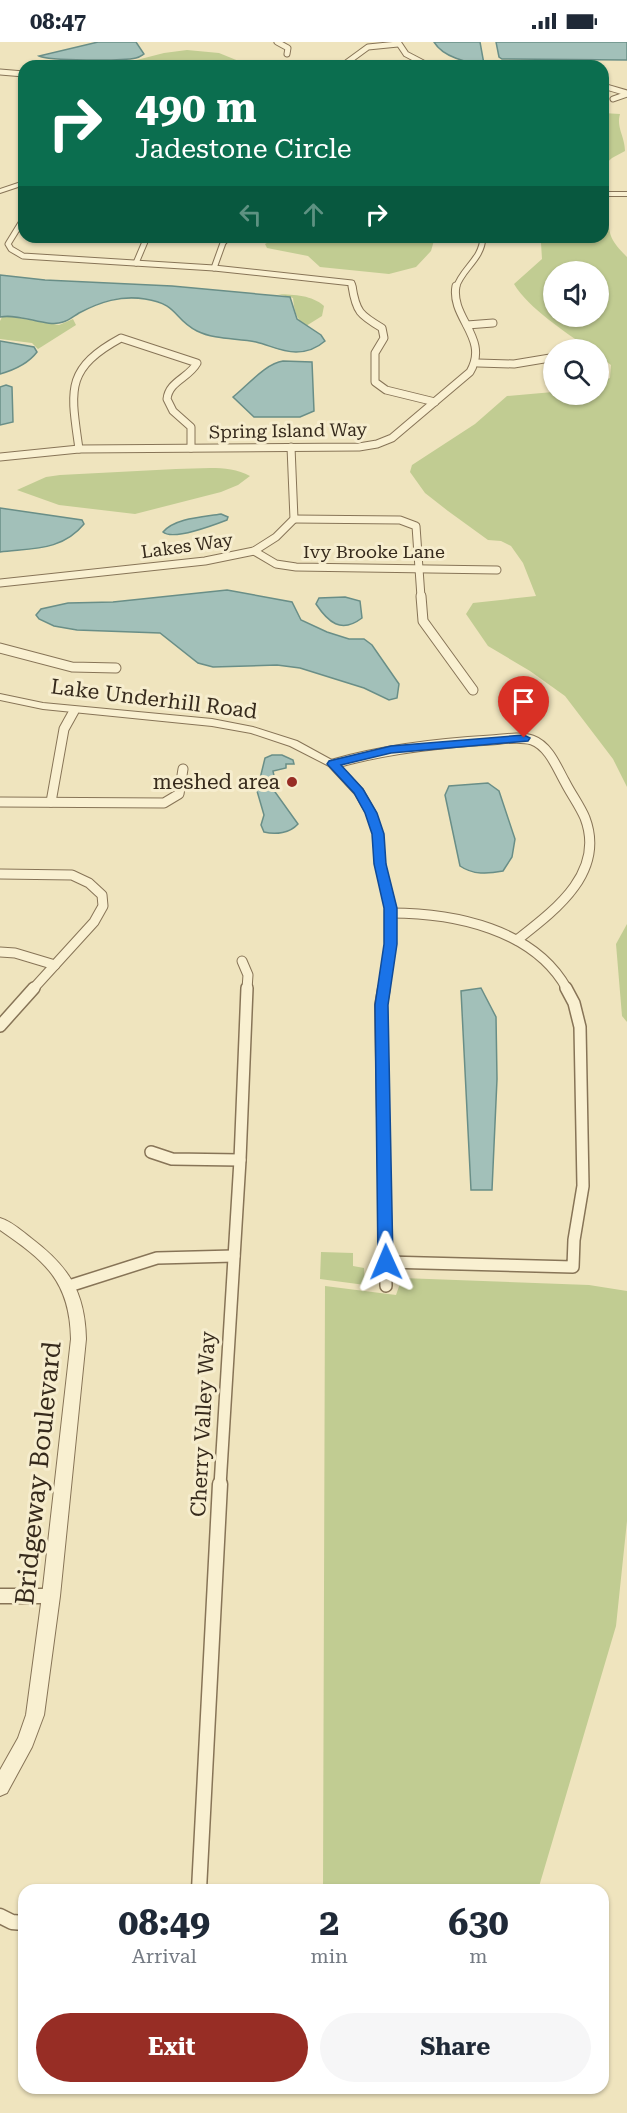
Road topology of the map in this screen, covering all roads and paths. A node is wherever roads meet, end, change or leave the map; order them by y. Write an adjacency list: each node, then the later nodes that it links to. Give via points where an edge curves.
1 (277, 42): 3 (street, via 288,48)
2 (398, 43): 4 (street, via 368,48); 5 (street, via 407,56)
3 (287, 54)
4 (351, 60)
5 (416, 60)
6 (0, 72): 7 (street)
7 (18, 74)
8 (609, 88): 9 (street)
9 (627, 94): 10 (street)
10 (613, 99)
11 (18, 185): 12 (street)
12 (0, 191)
13 (609, 194): 14 (street)
14 (627, 194)
15 (609, 199): 16 (street)
16 (627, 199)
17 (18, 228): 21 (street, via 8,244 23,256)
18 (144, 243): 21 (street)
19 (223, 243): 22 (street)
20 (484, 243): 24 (street, via 479,258 458,280 455,296)
21 (136, 263): 22 (street)
22 (214, 268): 29 (street, via 352,283 355,306 382,328 384,338 375,353 375,382 386,390)
23 (493, 323): 24 (street)
24 (467, 325): 28 (street, via 478,352)
25 (121, 330): 26 (street)
26 (121, 338): 31 (street, via 197,363 170,389 167,401 170,410 191,427); 32 (street, via 89,356 80,369 73,394)
27 (543, 360): 28 (street, via 520,365)
28 (478, 363): 29 (street, Spring Island Way)
29 (435, 402): 30 (street, Spring Island Way, via 392,438 377,444)
30 (291, 447): 31 (street, Spring Island Way); 34 (street)
31 (191, 448): 32 (street, Spring Island Way)
32 (79, 449): 33 (street, Spring Island Way)
33 (0, 457)
34 (294, 519): 35 (street, Lakes Way); 36 (street, via 400,520 416,526)
35 (254, 551): 36 (street, Ivy Brooke Lane, via 276,564 296,567); 38 (street, Lakes Way, via 205,561)
36 (419, 567): 37 (street, Ivy Brooke Lane); 41 (street, via 424,624)
37 (497, 570)
38 (0, 583)
39 (0, 648): 40 (street, via 81,669)
40 (116, 668)
41 (473, 690)
42 (0, 696): 43 (street, Lake Underhill Road)
43 (74, 711): 44 (street, Lake Underhill Road, via 238,725 294,742); 47 (street, via 64,729)
44 (333, 764): 49 (street, Lake Underhill Road, via 359,792 371,813); 50 (street, via 399,749 524,738 542,745 585,819 589,852 581,878 570,895)
45 (183, 769): 47 (street, via 179,794 164,803)
46 (0, 802): 47 (street)
47 (51, 802)
48 (0, 874): 53 (street, via 72,875 102,895 103,906 94,922)
49 (391, 913): 50 (street, via 435,915); 59 (street, Lake Underhill Road, via 390,950 381,1005)
50 (517, 940): 59 (street, via 558,975 570,993 579,1021 583,1186 573,1267)
51 (0, 952): 53 (street, via 15,952)
52 (242, 961): 56 (street, Cherry Valley Way, via 248,975)
53 (55, 965): 54 (street)
54 (0, 1026)
55 (152, 1152): 56 (street, via 172,1159)
56 (240, 1160): 58 (street, Cherry Valley Way)
57 (0, 1223): 60 (street, Bridgeway Boulevard, via 35,1248)
58 (234, 1256): 60 (street, via 157,1258); 65 (street, Cherry Valley Way)
59 (386, 1262): 61 (street, Lake Underhill Road)
60 (69, 1286): 63 (street, Bridgeway Boulevard, via 79,1330 78,1356)
61 (386, 1287)
62 (0, 1596): 63 (street)
63 (51, 1596): 64 (street, Bridgeway Boulevard, via 35,1715 26,1741)
64 (0, 1787)
65 (199, 1884)
66 (0, 1916): 67 (street)
67 (18, 1922)

